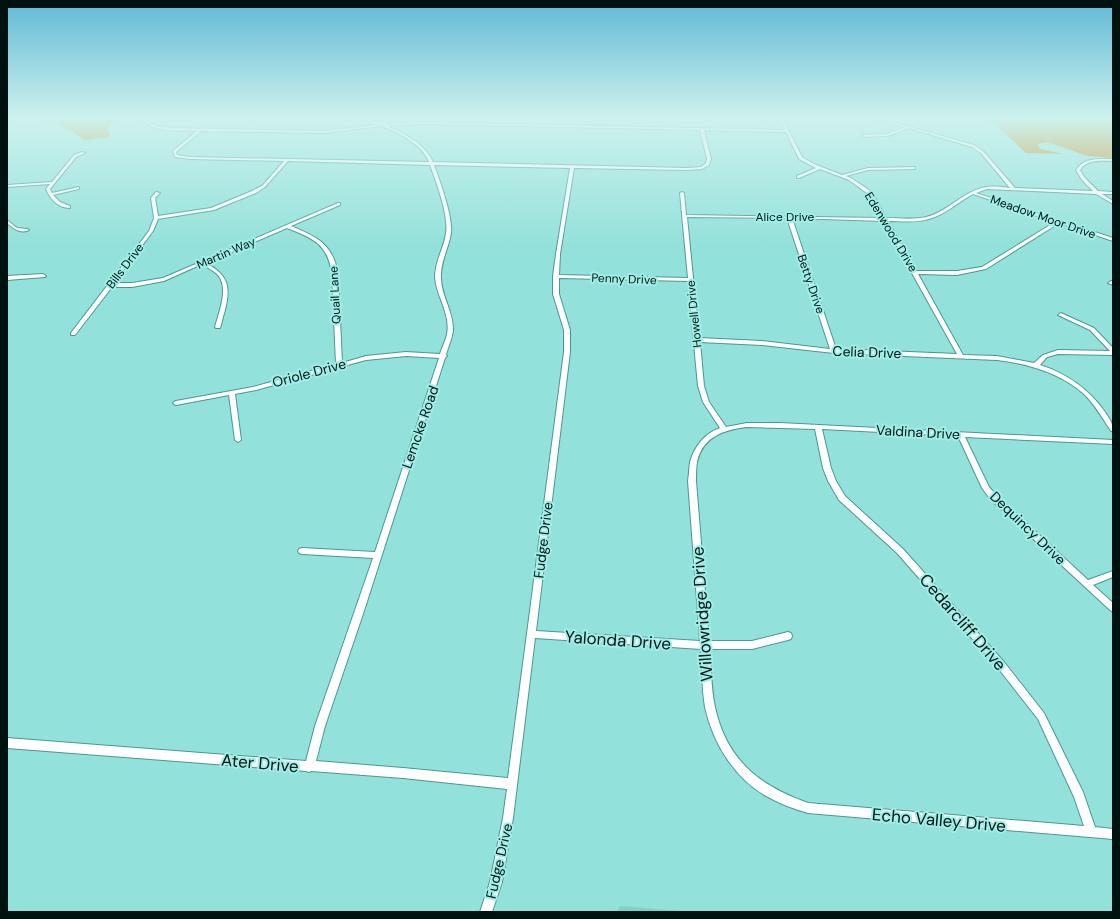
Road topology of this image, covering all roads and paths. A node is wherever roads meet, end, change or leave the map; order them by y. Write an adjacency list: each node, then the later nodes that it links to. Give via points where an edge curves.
1 (70, 162): 14 (street)
2 (284, 162): 29 (street, via 264,186 254,192 212,209)
3 (354, 162): 8 (street)
4 (708, 162): 9 (street, via 703,168 687,169)
5 (807, 162): 10 (street, Edenwood Drive)
6 (991, 162): 17 (street)
7 (1091, 162): 18 (street, via 1078,168)
8 (431, 164): 9 (street); 49 (street, Lemcke Road, via 449,226 438,274 438,284 450,322 450,334)
9 (572, 167): 39 (street, Fudge Drive)
10 (819, 168): 12 (street, Edenwood Drive); 13 (street)
11 (914, 168): 12 (street, via 868,169)
12 (842, 176): 30 (street, Edenwood Drive, via 867,190)
13 (798, 177)
14 (52, 183): 15 (street); 23 (street, via 48,189)
15 (7, 186)
16 (78, 188): 23 (street)
17 (1013, 188): 18 (street, Alice Drive); 21 (street, Alice Drive, via 987,188)
18 (1097, 192): 22 (street, Alice Drive); 24 (street)
19 (158, 193): 29 (street, via 153,198)
20 (682, 193): 27 (street, Howell Drive)
21 (973, 193): 30 (street, Alice Drive, via 929,219); 32 (street, Meadow Moor Drive)
22 (1113, 193)
23 (51, 194): 26 (street, via 60,205)
24 (1113, 203)
25 (338, 204): 33 (street, Martin Way)
26 (68, 207)
27 (684, 216): 28 (street, Alice Drive); 41 (street, Howell Drive)
28 (789, 217): 30 (street, Alice Drive); 47 (street, Betty Drive)
29 (156, 218): 42 (street, Bills Drive, via 151,231)
30 (885, 220): 37 (street, Edenwood Drive)
31 (7, 221): 34 (street, via 16,228)
32 (1058, 222): 35 (street, Meadow Moor Drive); 37 (street, via 984,268 956,273)
33 (287, 226): 36 (street, Martin Way); 51 (street, Quail Lane, via 316,240 332,257)
34 (27, 230)
35 (1113, 240)
36 (203, 263): 42 (street, Martin Way, via 150,283); 44 (street, via 218,271 225,282)
37 (914, 272): 50 (street, Edenwood Drive)
38 (43, 276): 40 (street)
39 (556, 276): 41 (street, Penny Drive); 66 (street, Fudge Drive, via 556,294 567,330 567,352)
40 (7, 278)
41 (691, 280): 46 (street, Howell Drive)
42 (110, 285): 45 (street, Bills Drive)
43 (1061, 315): 48 (street, via 1092,329)
44 (218, 327)
45 (73, 334)
46 (697, 340): 47 (street, Celia Drive, via 762,343); 56 (street, Howell Drive, via 704,396)
47 (834, 351): 50 (street, Celia Drive)
48 (1113, 352): 52 (street, via 1058,352 1045,356)
49 (444, 356): 51 (street, Oriole Drive, via 391,355); 62 (street, Lemcke Road)
50 (960, 356): 52 (street, Celia Drive, via 1006,358)
51 (339, 365): 53 (street, Oriole Drive)
52 (1036, 365): 57 (street, Celia Drive, via 1083,390)
53 (232, 394): 54 (street, Oriole Drive); 59 (street)
54 (176, 403)
55 (818, 427): 56 (street, Valdina Drive, via 768,425); 58 (street, Valdina Drive); 73 (street, Cedarcliff Drive, via 827,468 838,493 924,577 1001,665 1040,716 1079,796)
56 (724, 429): 68 (street, Willowridge Drive, via 713,434 701,445 692,468)
57 (1113, 429)
58 (960, 434): 60 (street, Valdina Drive); 64 (street, Dequincy Drive, via 994,498)
59 (238, 440)
60 (1113, 442)
61 (302, 551): 62 (street)
62 (377, 555): 70 (street, Lemcke Road)
63 (1113, 574): 64 (street)
64 (1086, 584): 65 (street, Dequincy Drive)
65 (1113, 608)
66 (531, 634): 68 (street, Yalonda Drive); 71 (street, Fudge Drive)
67 (788, 636): 68 (street, Yalonda Drive, via 752,645)
68 (705, 645): 72 (street, Willowridge Drive, via 710,706 720,741 745,774)
69 (7, 743): 70 (street, Ater Drive)
70 (308, 767): 71 (street, Ater Drive)
71 (513, 784): 75 (street, Fudge Drive, via 496,882)
72 (769, 792): 73 (street, Echo Valley Drive, via 797,805 819,810)
73 (1091, 832): 74 (street, Echo Valley Drive)
74 (1113, 834)
75 (486, 912)

